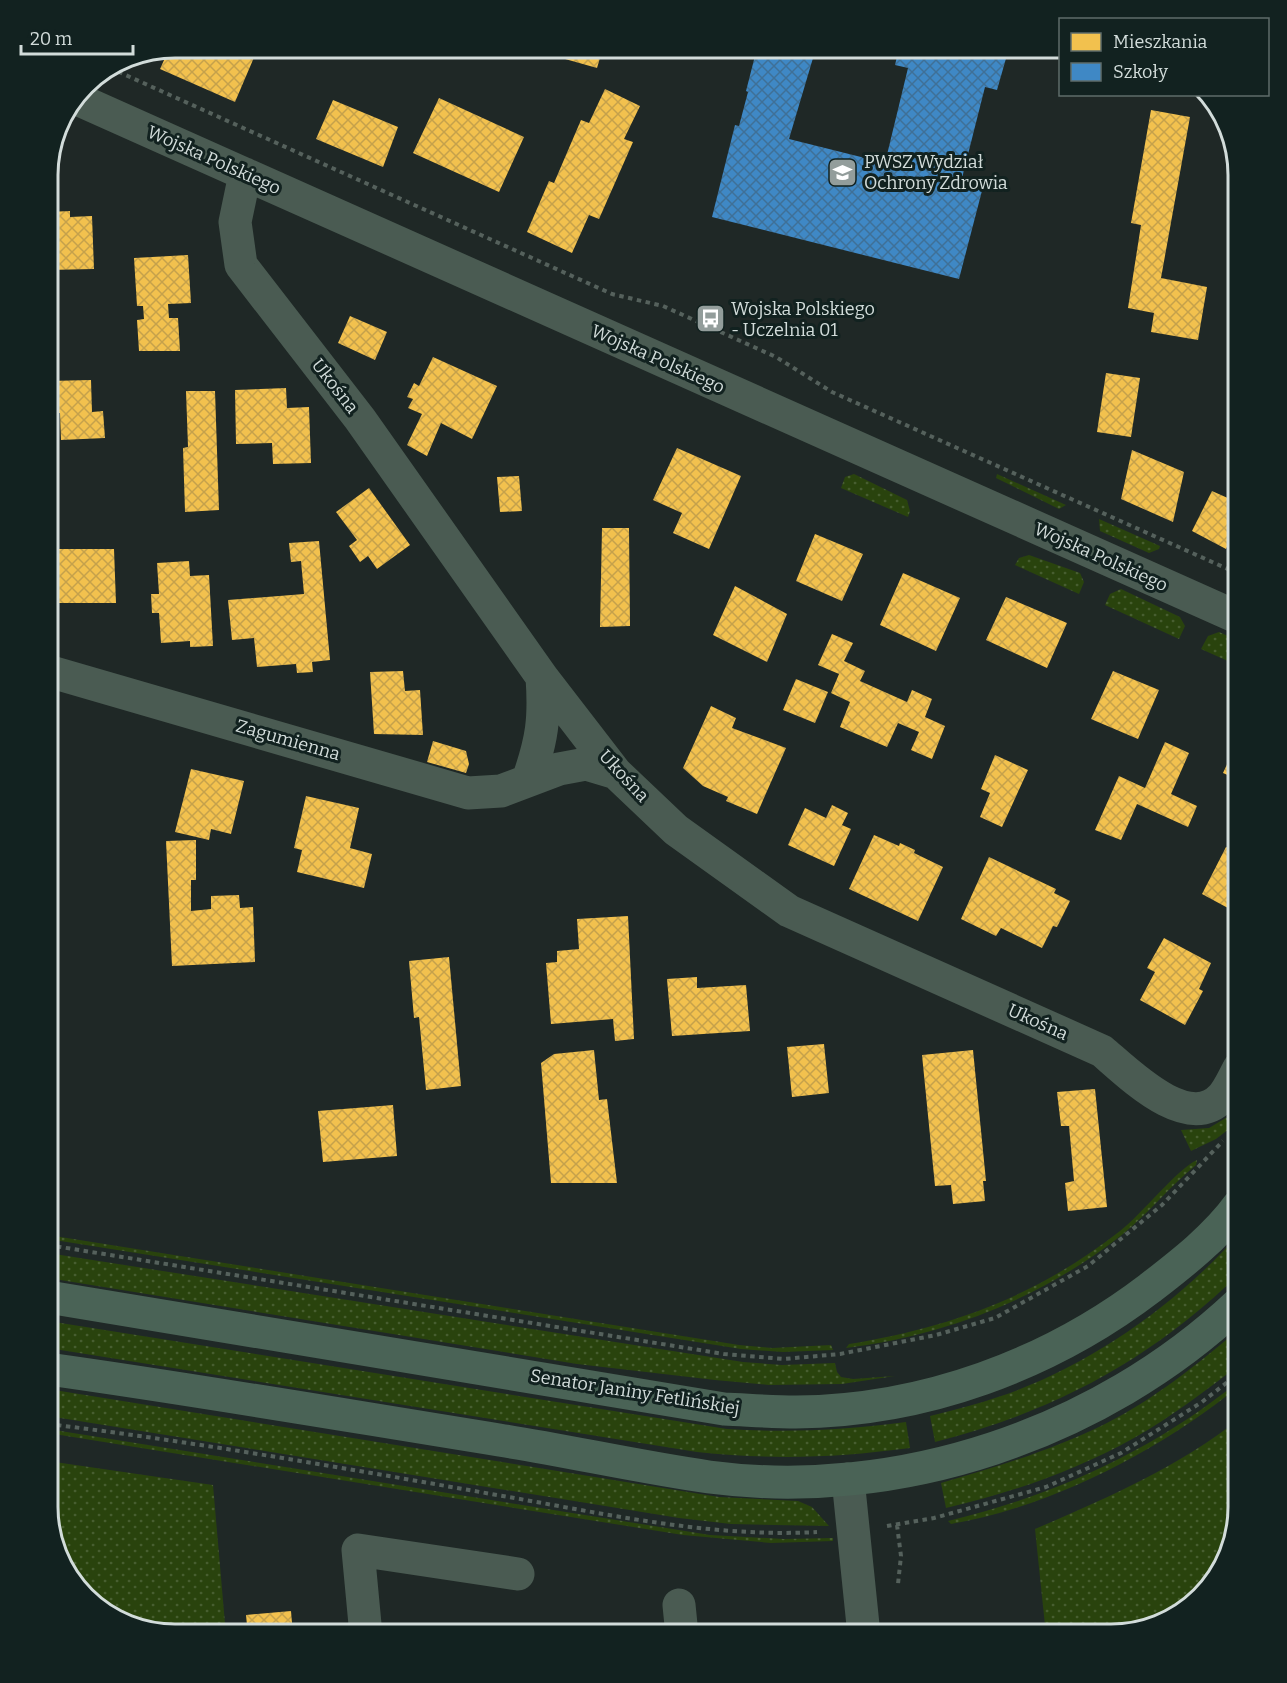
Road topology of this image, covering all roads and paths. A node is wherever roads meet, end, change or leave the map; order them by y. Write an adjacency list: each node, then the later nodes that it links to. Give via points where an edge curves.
1 (121, 73): 4 (path, via 612,294 663,306 776,357 832,392)
2 (84, 102): 3 (street, Wojska Polskiego)
3 (245, 174): 5 (street, Wojska Polskiego); 7 (street, Ukośna, via 235,222 241,266 360,418)
4 (1228, 568)
5 (1228, 613)
6 (59, 674): 9 (street, Zagumienna, via 468,793 501,791)
7 (542, 677): 8 (street, Ukośna); 9 (street, via 545,717)
8 (616, 773): 9 (street, Zagumienna, via 586,764); 10 (street, Ukośna, via 676,830 789,911 1102,1051 1140,1084 1170,1103 1199,1109 1222,1098)
9 (528, 780)
10 (1228, 1087)
11 (1226, 1139): 13 (path, via 1162,1205 1088,1266 995,1318 936,1335 840,1354 784,1359 724,1354)
12 (1228, 1216): 14 (main road, Senator Janiny Fetlińskiej, via 1183,1263 1124,1307 1051,1351 972,1382 912,1398 844,1409 724,1409)
13 (58, 1247)
14 (58, 1299)
15 (1228, 1312): 17 (main road, via 1158,1368 1075,1416 988,1451 926,1467)
16 (58, 1371): 17 (main road, via 711,1477)
17 (848, 1479): 22 (street)
18 (897, 1526): 20 (path, via 901,1556)
19 (518, 1574): 21 (street, via 358,1550)
20 (896, 1595)
21 (365, 1624)
22 (863, 1624)

